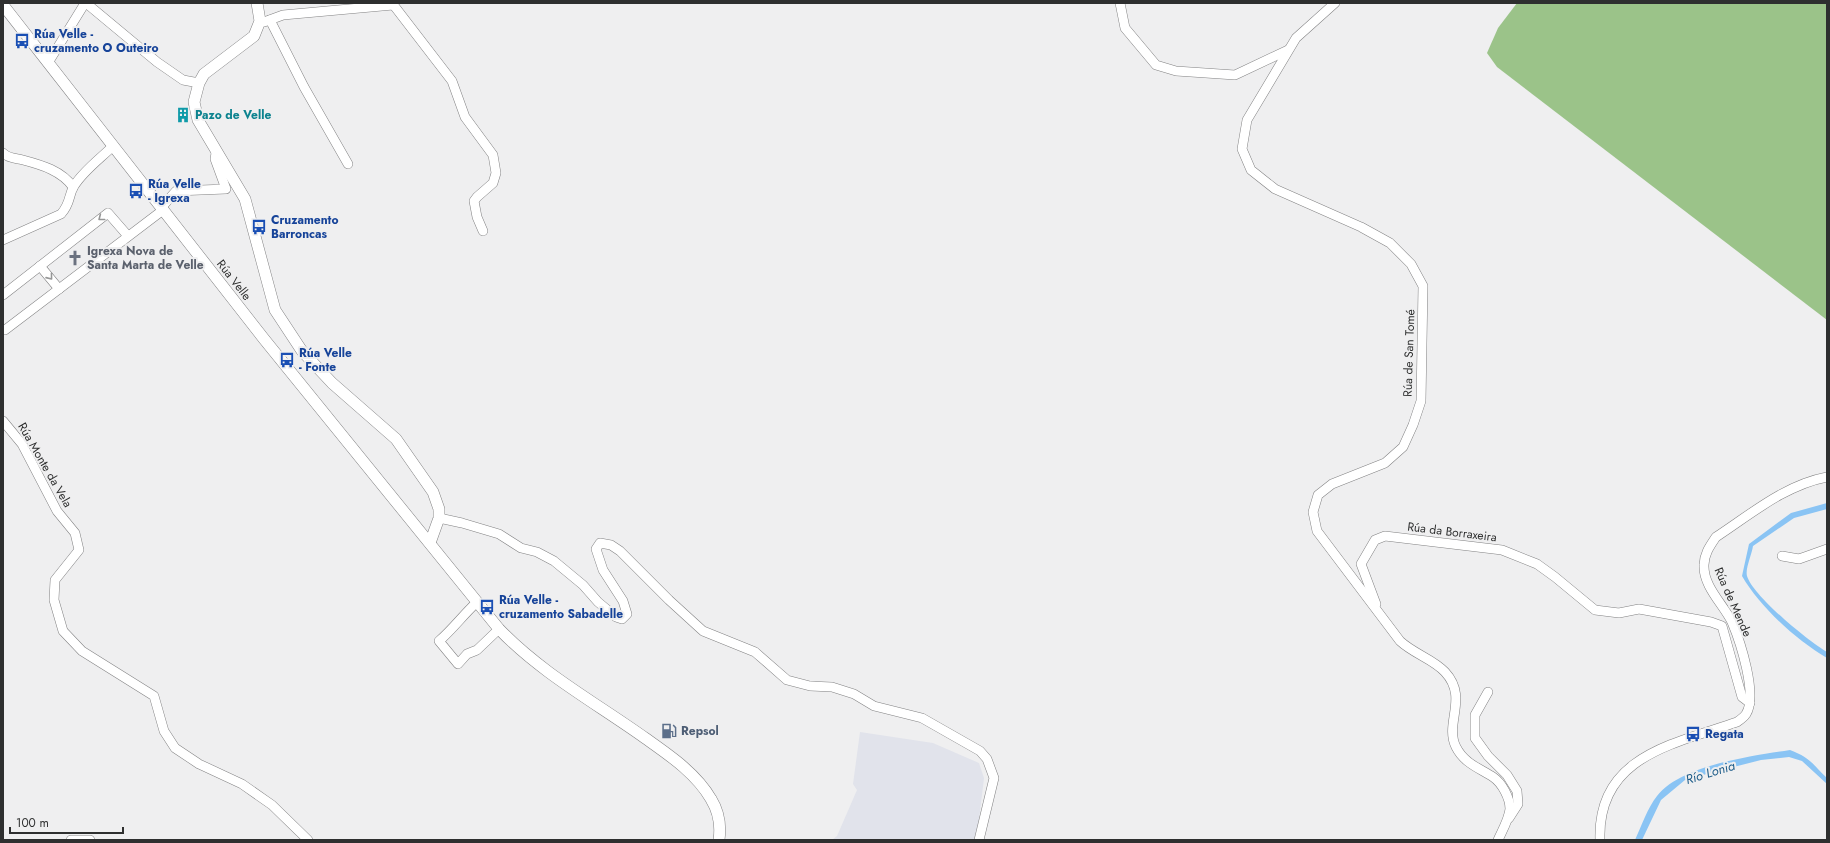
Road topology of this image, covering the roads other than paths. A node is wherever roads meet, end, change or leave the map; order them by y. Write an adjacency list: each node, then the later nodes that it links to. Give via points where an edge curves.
1 (85, 3): 9 (street); 10 (street, via 157,62 183,80)
2 (257, 3): 7 (street)
3 (1120, 3): 8 (street, via 1125,28 1156,65 1176,71 1234,75)
4 (1335, 3): 8 (street, Rúa de San Tomé, via 1296,38)
5 (393, 4): 7 (street, via 283,15); 17 (street, via 452,81 465,117 493,155 496,173 493,183 474,201)
6 (3, 6): 9 (street, Rúa Velle)
7 (265, 20): 10 (street, via 247,43 204,74); 14 (street)
8 (1289, 50): 31 (street, Rúa de San Tomé, via 1247,120 1242,149 1251,170 1275,190 1361,227 1390,243 1411,264 1423,286 1421,401 1403,448 1385,463 1332,484 1318,495 1313,512 1317,531)
9 (48, 64): 11 (street, Rúa Velle)
10 (199, 83): 13 (street, via 194,102 198,120)
11 (113, 146): 15 (street); 16 (street, Rúa Velle)
12 (3, 153): 15 (street, via 7,157 37,163 62,175)
13 (216, 153): 16 (street, via 215,159 226,189 176,191); 26 (street, via 245,199 275,310 302,351 332,383 396,439 434,492)
14 (348, 164)
15 (73, 188): 19 (street, via 66,208 60,214)
16 (162, 209): 18 (street); 27 (street, Rúa Velle)
17 (482, 231)
18 (128, 236): 20 (street, one-way to 20, via 108,213); 21 (street)
19 (3, 240)
20 (40, 266): 21 (street, one-way to 21); 22 (street)
21 (59, 289): 23 (street)
22 (3, 295)
23 (5, 330)
24 (3, 421): 38 (street, Rúa Monte da Vela, via 22,444 57,511 75,533 79,550 55,580 54,600 63,631 82,651 154,696 164,731 175,748 199,764 242,784 272,805)
25 (1827, 477): 34 (street, Rúa de Mende, via 1783,493 1716,537 1705,556 1706,578 1732,622 1744,658)
26 (439, 518): 27 (street); 40 (street, via 499,534 521,548 537,552 554,561 583,585 598,602 622,619 627,614 626,606 603,570 596,550 600,543 611,545 703,631 755,652 787,680 810,686 832,687 854,694 874,706 922,718 970,745 987,759 994,778)
27 (430, 543): 30 (street, Rúa Velle)
28 (1827, 549): 29 (street, via 1799,559)
29 (1782, 556)
30 (477, 602): 32 (street, Rúa Velle); 32 (street, via 439,641 458,664)
31 (1380, 615): 34 (street, Rúa da Borraxeira, via 1360,564 1375,540 1385,536 1502,550 1537,564 1594,610 1619,613 1640,609 1722,626 1742,697); 35 (street, Rúa de San Tomé, via 1410,651 1433,662 1452,680 1457,707 1453,734 1455,745 1461,756 1470,764 1501,784 1510,809)
32 (499, 629): 39 (street, Rúa Velle, via 526,655 688,770 715,806 719,821)
33 (1488, 692): 35 (street, via 1475,715 1475,738 1517,790 1518,804)
34 (1750, 703): 42 (street, via 1746,714 1737,722 1649,753 1625,771 1609,790 1601,819)
35 (1505, 824): 41 (street, Rúa de San Tomé)
36 (71, 840): 37 (street)
37 (90, 840)
38 (308, 840)
39 (719, 840)
40 (979, 840)
41 (1498, 840)
42 (1600, 840)

